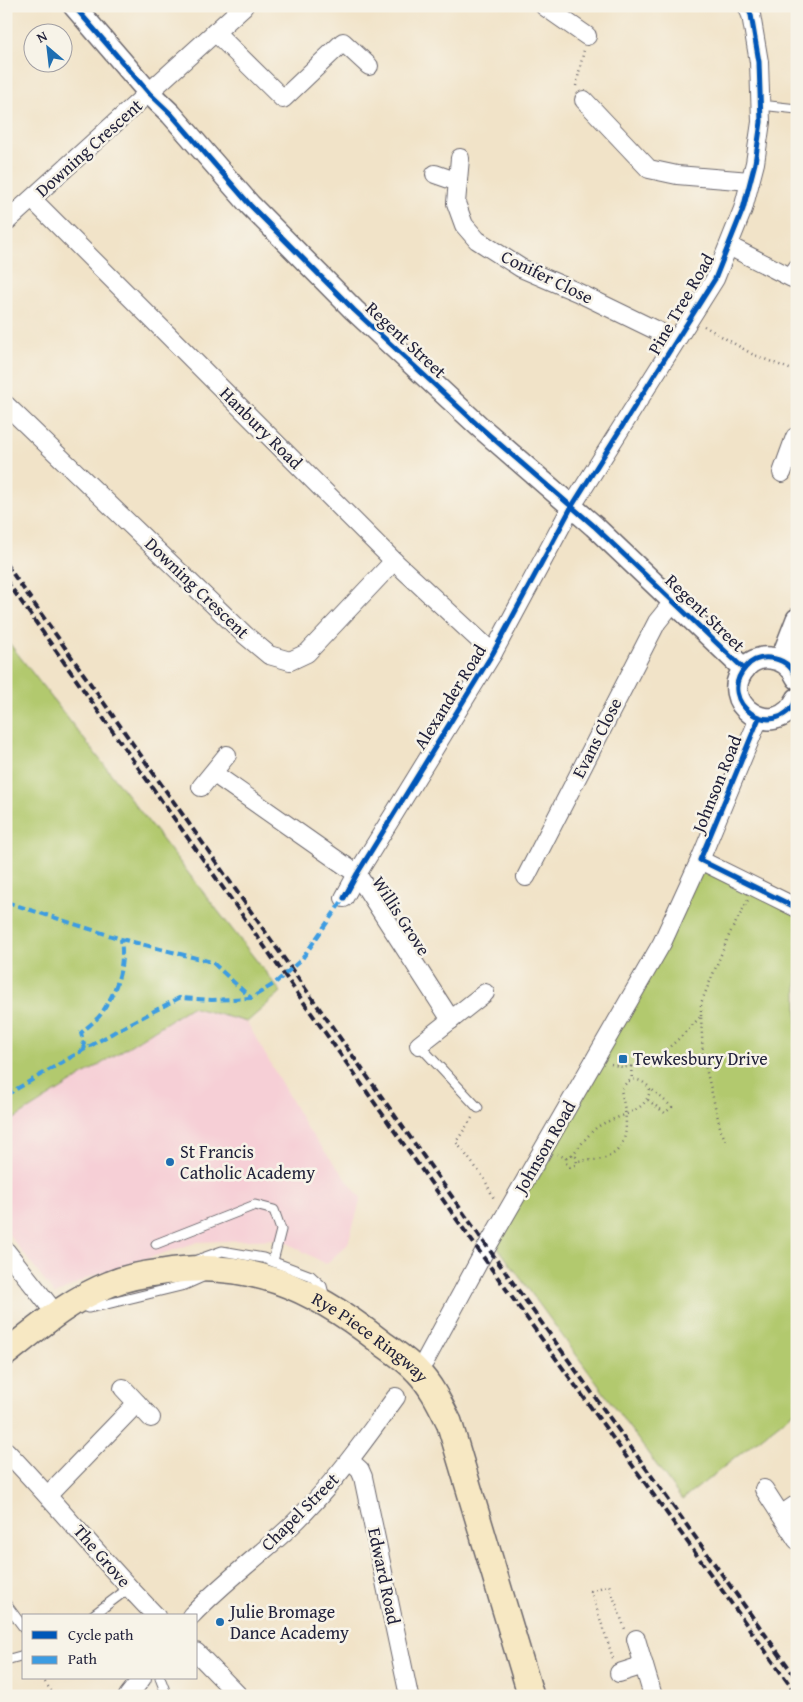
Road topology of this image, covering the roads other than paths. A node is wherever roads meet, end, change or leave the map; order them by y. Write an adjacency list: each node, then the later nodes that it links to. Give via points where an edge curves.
1 (74, 6): 8 (street, Regent Street)
2 (244, 6): 5 (street, Downing Crescent)
3 (544, 6): 6 (street)
4 (747, 6): 10 (street, Pine Tree Road, via 758,62)
5 (215, 32): 7 (street, via 283,99 344,42); 8 (street, Downing Crescent)
6 (586, 36)
7 (369, 66)
8 (149, 93): 16 (street, Downing Crescent); 25 (street, Regent Street, via 250,204 354,310 480,428)
9 (584, 100): 14 (street, via 649,169)
10 (761, 105): 11 (lane); 14 (street, Pine Tree Road)
11 (797, 110)
12 (460, 158): 15 (street, Conifer Close)
13 (435, 174): 15 (street)
14 (750, 180): 18 (street, Pine Tree Road)
15 (458, 182): 20 (street, Conifer Close, via 456,203 464,225 477,240 521,268)
16 (32, 199): 17 (street, Downing Crescent); 26 (street, Hanbury Road)
17 (6, 222)
18 (729, 246): 19 (street, via 792,278); 20 (street, Pine Tree Road, via 715,279)
19 (797, 268)
20 (676, 340): 25 (street, Pine Tree Road)
21 (6, 405): 26 (street, Downing Crescent, via 269,655 290,661 307,653)
22 (796, 437): 23 (street)
23 (793, 456): 24 (street)
24 (782, 473)
25 (572, 506): 27 (street, Regent Street); 29 (street, Alexander Road)
26 (394, 562): 29 (street, Hanbury Road)
27 (674, 601): 31 (street, Regent Street); 40 (street, Evans Close, via 656,622)
28 (797, 619): 30 (street)
29 (494, 653): 39 (street, Alexander Road)
30 (780, 660): 31 (street, via 765,658 750,663); 32 (street)
31 (744, 669): 34 (street, via 737,684 740,701)
32 (797, 678)
33 (796, 705): 34 (street, via 778,717)
34 (759, 718): 38 (street, Johnson Road)
35 (227, 755): 36 (street)
36 (213, 773): 37 (street); 39 (street, Willis Grove)
37 (201, 787)
38 (700, 860): 42 (street); 55 (street, Johnson Road, via 662,943)
39 (357, 874): 41 (street, Alexander Road); 44 (street, Willis Grove)
40 (526, 877)
41 (344, 898)
42 (797, 908)
43 (486, 993): 44 (street)
44 (451, 1020): 45 (street)
45 (420, 1045): 46 (lane)
46 (478, 1108)
47 (156, 1244): 49 (lane, via 255,1205 274,1210 281,1230)
48 (6, 1251): 53 (street)
49 (273, 1261): 51 (lane, via 222,1251); 52 (lane, via 311,1276 322,1286)
50 (221, 1269): 51 (main road, Rye Piece Ringway, via 193,1267); 52 (main road, Rye Piece Ringway, via 260,1275 292,1286); 53 (lane, via 185,1285 88,1308)
51 (169, 1271): 53 (main road, Rye Piece Ringway, via 111,1283)
52 (327, 1304): 55 (main road, Rye Piece Ringway)
53 (65, 1308): 54 (main road, Rye Piece Ringway)
54 (6, 1352)
55 (417, 1370): 85 (main road, Rye Piece Ringway, via 435,1395 454,1434)
56 (123, 1388): 58 (street)
57 (396, 1397): 61 (street, Chapel Street)
58 (137, 1403): 59 (street); 63 (street)
59 (151, 1418)
60 (6, 1451): 63 (street, The Grove)
61 (350, 1461): 71 (street, Chapel Street, via 290,1526); 84 (street, Edward Road, via 363,1477)
62 (764, 1489): 65 (street)
63 (48, 1495): 67 (street, The Grove)
64 (797, 1504): 65 (street)
65 (781, 1515): 66 (street)
66 (797, 1540)
67 (129, 1588): 69 (lane); 70 (street, The Grove)
68 (6, 1604): 72 (lane)
69 (95, 1614)
70 (154, 1614)
71 (193, 1614)
72 (22, 1625)
73 (636, 1639): 77 (street)
74 (198, 1654): 83 (street)
75 (22, 1656): 76 (lane)
76 (6, 1660)
77 (644, 1665): 78 (street); 86 (street)
78 (619, 1673)
79 (140, 1680): 81 (street)
80 (161, 1680): 82 (lane)
81 (128, 1696)
82 (166, 1696)
83 (239, 1696)
84 (408, 1696)
85 (531, 1696)
86 (653, 1696)

